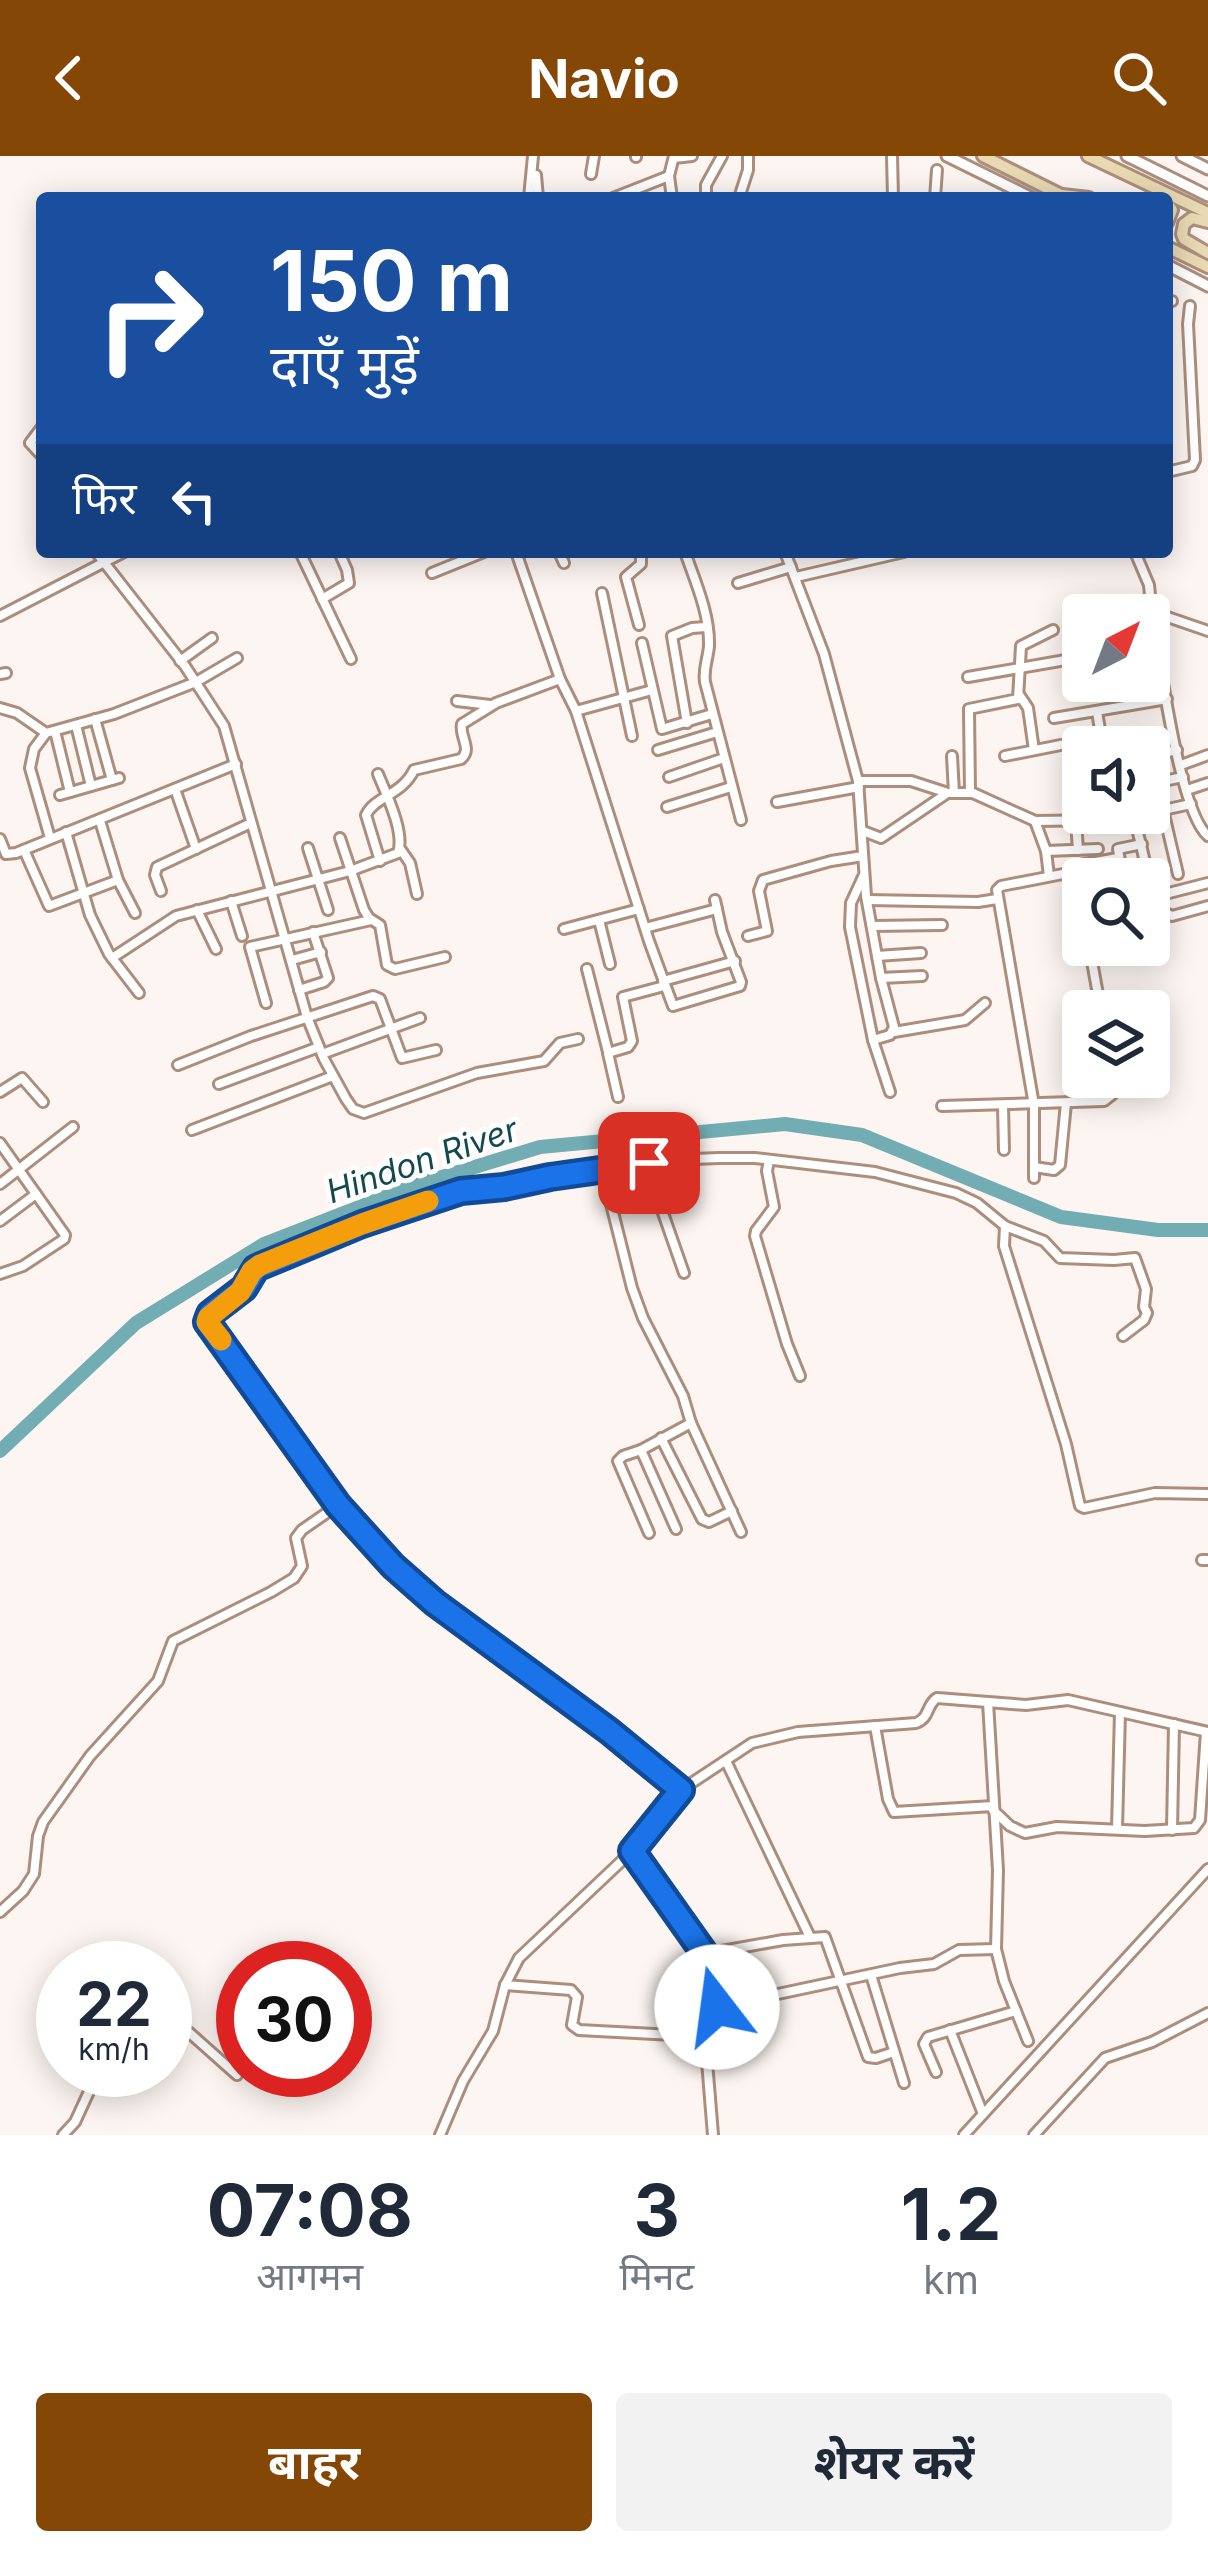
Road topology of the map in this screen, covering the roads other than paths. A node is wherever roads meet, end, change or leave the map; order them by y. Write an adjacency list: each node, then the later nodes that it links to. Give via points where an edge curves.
1 (534, 156): 17 (street)
2 (594, 156): 15 (street)
3 (692, 156): 12 (street)
4 (722, 156): 20 (street)
5 (748, 156): 21 (street)
6 (892, 156): 22 (street)
7 (947, 156): 24 (street)
8 (982, 156): 25 (main road)
9 (1087, 156): 26 (main road); 27 (main road)
10 (1127, 156): 28 (street)
11 (1182, 156): 14 (street)
12 (674, 157): 16 (street)
13 (937, 170): 23 (street)
14 (1208, 170)
15 (591, 174)
16 (669, 176): 18 (street); 19 (street)
17 (533, 192)
18 (628, 192)
19 (671, 192)
20 (706, 192)
21 (742, 192)
22 (893, 192)
23 (935, 192)
24 (1020, 192)
25 (1055, 192)
26 (1149, 192)
27 (1157, 192)
28 (1208, 196)
29 (1173, 200): 30 (main road)
30 (1208, 218): 32 (main road, via 1187,220 1182,234)
31 (1173, 250): 33 (main road)
32 (1208, 253)
33 (1208, 267)
34 (1173, 268): 35 (street)
35 (1208, 286)
36 (1190, 307): 37 (street, via 1195,460)
37 (1173, 471)
38 (101, 558): 50 (street)
39 (112, 558): 50 (street)
40 (303, 558): 57 (street)
41 (342, 558): 57 (street, via 349,583)
42 (469, 558): 53 (street)
43 (518, 558): 72 (street)
44 (562, 558): 51 (street)
45 (641, 558): 60 (street, via 626,577)
46 (688, 558): 61 (street)
47 (787, 558): 52 (street)
48 (871, 558): 52 (street)
49 (1138, 558): 56 (street)
50 (104, 562): 58 (street); 68 (street)
51 (564, 563)
52 (793, 572): 54 (street); 109 (street)
53 (432, 573)
54 (738, 584)
55 (602, 593): 76 (street)
56 (1150, 594)
57 (322, 598): 67 (street)
58 (0, 616)
59 (1170, 618): 63 (street)
60 (639, 625)
61 (706, 627): 84 (street); 87 (street, via 672,636)
62 (1052, 630): 70 (street, via 1022,646)
63 (1208, 631)
64 (212, 638): 68 (street)
65 (642, 644): 74 (street)
66 (237, 658): 73 (street)
67 (351, 658)
68 (180, 661): 73 (street)
69 (1062, 661): 70 (street)
70 (1020, 668): 71 (street); 75 (street)
71 (968, 677)
72 (560, 679): 80 (street); 82 (street)
73 (196, 682): 86 (street); 102 (street)
74 (652, 690): 76 (street); 87 (street, via 662,729)
75 (1020, 696): 95 (street); 114 (street, via 969,709)
76 (622, 698): 82 (street); 92 (street)
77 (457, 701): 80 (street)
78 (1151, 702): 83 (street)
79 (1168, 702): 96 (street)
80 (492, 706): 116 (street, via 462,724 465,755 414,770)
81 (0, 708): 90 (street)
82 (576, 711): 166 (street)
83 (1097, 712): 85 (street); 89 (street)
84 (712, 714): 87 (street); 91 (street)
85 (1054, 718)
86 (95, 719): 88 (street); 110 (street, via 116,779)
87 (687, 723)
88 (76, 724): 90 (street); 110 (street)
89 (1099, 726)
90 (50, 732): 110 (street, via 66,794); 134 (street, via 30,768)
91 (717, 732): 94 (street); 101 (street)
92 (632, 736)
93 (1062, 747): 95 (street)
94 (658, 750)
95 (1034, 750): 100 (street)
96 (1178, 750): 97 (street); 103 (street)
97 (1170, 752)
98 (1208, 755): 103 (street)
99 (952, 756): 115 (street)
100 (1006, 756)
101 (724, 758): 105 (street); 111 (street)
102 (236, 764): 112 (street); 127 (street)
103 (1180, 765): 106 (street)
104 (378, 774): 116 (street)
105 (669, 777)
106 (1183, 777): 107 (street); 113 (street)
107 (1170, 780)
108 (1208, 783): 113 (street)
109 (858, 784): 115 (street, via 911,782); 117 (street); 128 (street)
110 (91, 786)
111 (731, 787): 119 (street); 123 (street)
112 (176, 789): 124 (street); 139 (street)
113 (1187, 790): 118 (street)
114 (970, 792): 115 (street); 125 (street)
115 (951, 793): 128 (street, via 881,838)
116 (388, 798): 142 (street); 148 (street, via 366,811)
117 (777, 802)
118 (1191, 804): 120 (street); 122 (street)
119 (667, 807)
120 (1170, 808)
121 (1208, 814): 122 (street)
122 (1196, 818): 133 (street)
123 (741, 820)
124 (100, 821): 129 (street); 155 (street)
125 (1035, 821): 126 (street); 143 (street)
126 (1062, 821)
127 (251, 823): 139 (street); 158 (street)
128 (863, 831): 145 (street)
129 (66, 832): 134 (street); 159 (street)
130 (1077, 834): 144 (street)
131 (1139, 834): 137 (street)
132 (1169, 834): 151 (street)
133 (1208, 836)
134 (50, 838): 141 (street)
135 (340, 838): 149 (street)
136 (0, 839): 141 (street, via 6,854)
137 (1142, 844): 146 (street, via 1118,849); 147 (street)
138 (308, 848): 154 (street)
139 (196, 849): 157 (street, via 157,867)
140 (1098, 849): 144 (street)
141 (24, 850): 159 (street, via 47,905)
142 (400, 850): 148 (street); 161 (street)
143 (1046, 850): 144 (street); 153 (street)
144 (1078, 850)
145 (863, 856): 152 (street); 179 (street, via 763,880 767,931)
146 (1118, 858)
147 (1145, 858)
148 (380, 861): 149 (street)
149 (350, 871): 154 (street); 171 (street)
150 (1062, 874): 153 (street)
151 (1178, 874)
152 (863, 876): 163 (street); 196 (street, via 850,927)
153 (1049, 876): 162 (street, via 1001,886)
154 (317, 879): 158 (street); 168 (street)
155 (118, 880): 159 (street); 169 (street)
156 (1208, 883): 160 (street)
157 (161, 891)
158 (272, 891): 164 (street); 180 (street)
159 (85, 892): 186 (street)
160 (1170, 893)
161 (417, 894)
162 (998, 898): 163 (street); 218 (street)
163 (867, 900): 174 (street)
164 (231, 902): 167 (street); 178 (street)
165 (1208, 906): 170 (street)
166 (639, 909): 172 (street); 175 (street)
167 (197, 910): 181 (street); 186 (street)
168 (328, 910)
169 (135, 913)
170 (1170, 915)
171 (371, 920): 177 (street); 185 (street, via 380,925 391,968)
172 (599, 920): 176 (street); 189 (street)
173 (942, 925): 174 (street)
174 (872, 926): 184 (street)
175 (645, 928): 188 (street, via 716,905); 193 (street)
176 (563, 929)
177 (313, 932): 180 (street); 182 (street)
178 (242, 936)
179 (748, 936)
180 (287, 940): 187 (street); 198 (street, via 250,947)
181 (216, 949)
182 (321, 952): 187 (street); 194 (street, via 328,978)
183 (921, 953): 184 (street)
184 (877, 956): 192 (street)
185 (445, 957)
186 (112, 958): 195 (street)
187 (292, 960): 194 (street)
188 (735, 961): 193 (street); 193 (street, via 737,989 673,1006)
189 (610, 964)
190 (587, 969): 208 (street)
191 (922, 976): 192 (street)
192 (881, 978): 197 (street)
193 (664, 984): 208 (street, via 623,997 632,1041)
194 (299, 990): 200 (street)
195 (139, 993)
196 (864, 997): 197 (street); 205 (street)
197 (886, 997): 203 (street)
198 (266, 1003)
199 (985, 1003): 203 (street, via 965,1020)
200 (307, 1017): 202 (street, via 373,996); 206 (street); 209 (street)
201 (421, 1018): 202 (street)
202 (390, 1029): 206 (street); 207 (street, via 402,1058)
203 (894, 1032): 205 (street)
204 (578, 1039): 210 (street, via 560,1043 544,1060 477,1073 364,1113)
205 (874, 1040): 213 (street)
206 (320, 1050): 210 (street); 211 (street)
207 (436, 1050)
208 (608, 1052): 214 (street)
209 (178, 1065)
210 (333, 1076): 222 (street)
211 (219, 1084)
212 (0, 1092): 216 (street, via 22,1078)
213 (890, 1092)
214 (618, 1097)
215 (1110, 1098): 217 (street)
216 (43, 1102)
217 (1066, 1103): 218 (street); 218 (street, via 1060,1165 1034,1173)
218 (1034, 1105): 220 (street)
219 (942, 1106): 220 (street)
220 (1003, 1106): 224 (street)
221 (73, 1126): 227 (street)
222 (192, 1130)
223 (0, 1143): 227 (street)
224 (1004, 1150)
225 (769, 1160): 226 (street); 232 (street, via 875,1172 956,1193); 236 (street, via 774,1207 754,1236)
226 (649, 1163): 228 (street); 233 (street)
227 (19, 1169): 229 (street); 230 (street)
228 (602, 1172): 237 (street, via 632,1288); 241 (street, via 461,1191 383,1216 256,1268 210,1314 207,1322)
229 (0, 1184)
230 (36, 1194): 231 (street); 234 (street, via 64,1239)
231 (0, 1221)
232 (1005, 1226): 235 (street, via 1036,1237 1060,1258 1135,1258 1147,1316); 240 (street, via 1004,1246 1078,1504)
233 (684, 1273)
234 (0, 1274)
235 (1123, 1336)
236 (800, 1376)
237 (692, 1423): 238 (street); 242 (street)
238 (661, 1438): 239 (street); 242 (street, via 702,1519)
239 (641, 1450): 243 (street); 245 (street, via 619,1461)
240 (1208, 1494)
241 (338, 1505): 252 (street, via 435,1603); 258 (street, via 296,1538 302,1566 294,1578 173,1641 158,1682 43,1822 34,1874)
242 (732, 1511): 244 (street)
243 (676, 1529)
244 (741, 1532)
245 (649, 1533)
246 (988, 1702): 247 (street, via 1068,1700); 249 (street, via 938,1698 922,1721); 253 (street)
247 (1120, 1712): 248 (street); 254 (street)
248 (1174, 1724): 250 (street); 255 (street)
249 (875, 1726): 251 (street, via 798,1732 752,1743); 253 (street, via 894,1812)
250 (1207, 1732): 255 (street, via 1200,1820)
251 (726, 1761): 252 (street); 259 (street)
252 (681, 1790): 256 (street)
253 (993, 1808): 254 (street, via 1025,1833); 260 (street)
254 (1117, 1829): 255 (street)
255 (1172, 1830)
256 (632, 1851): 261 (street); 264 (street, via 519,1958)
257 (1208, 1869): 277 (street)
258 (1, 1910)
259 (810, 1937): 261 (street); 263 (street, via 828,1941)
260 (996, 1949): 262 (street, via 959,1950 941,1963); 266 (street)
261 (705, 1954): 265 (street)
262 (871, 1975): 263 (street); 272 (street)
263 (841, 1982): 265 (street); 272 (street, via 868,2057)
264 (505, 1984): 271 (street, via 571,1990 579,2030); 279 (street, via 493,2031)
265 (717, 2007): 271 (street)
266 (1016, 2011): 268 (street); 270 (street)
267 (1208, 2013): 282 (street, via 1105,2058)
268 (950, 2030): 274 (street, via 924,2040); 277 (street)
269 (192, 2035): 273 (street)
270 (1028, 2041)
271 (703, 2043): 280 (street)
272 (894, 2052): 275 (street)
273 (216, 2056)
274 (936, 2072)
275 (904, 2083)
276 (87, 2097): 278 (street)
277 (983, 2114): 281 (street)
278 (63, 2135)
279 (440, 2135)
280 (713, 2135)
281 (964, 2135)
282 (1034, 2135)

